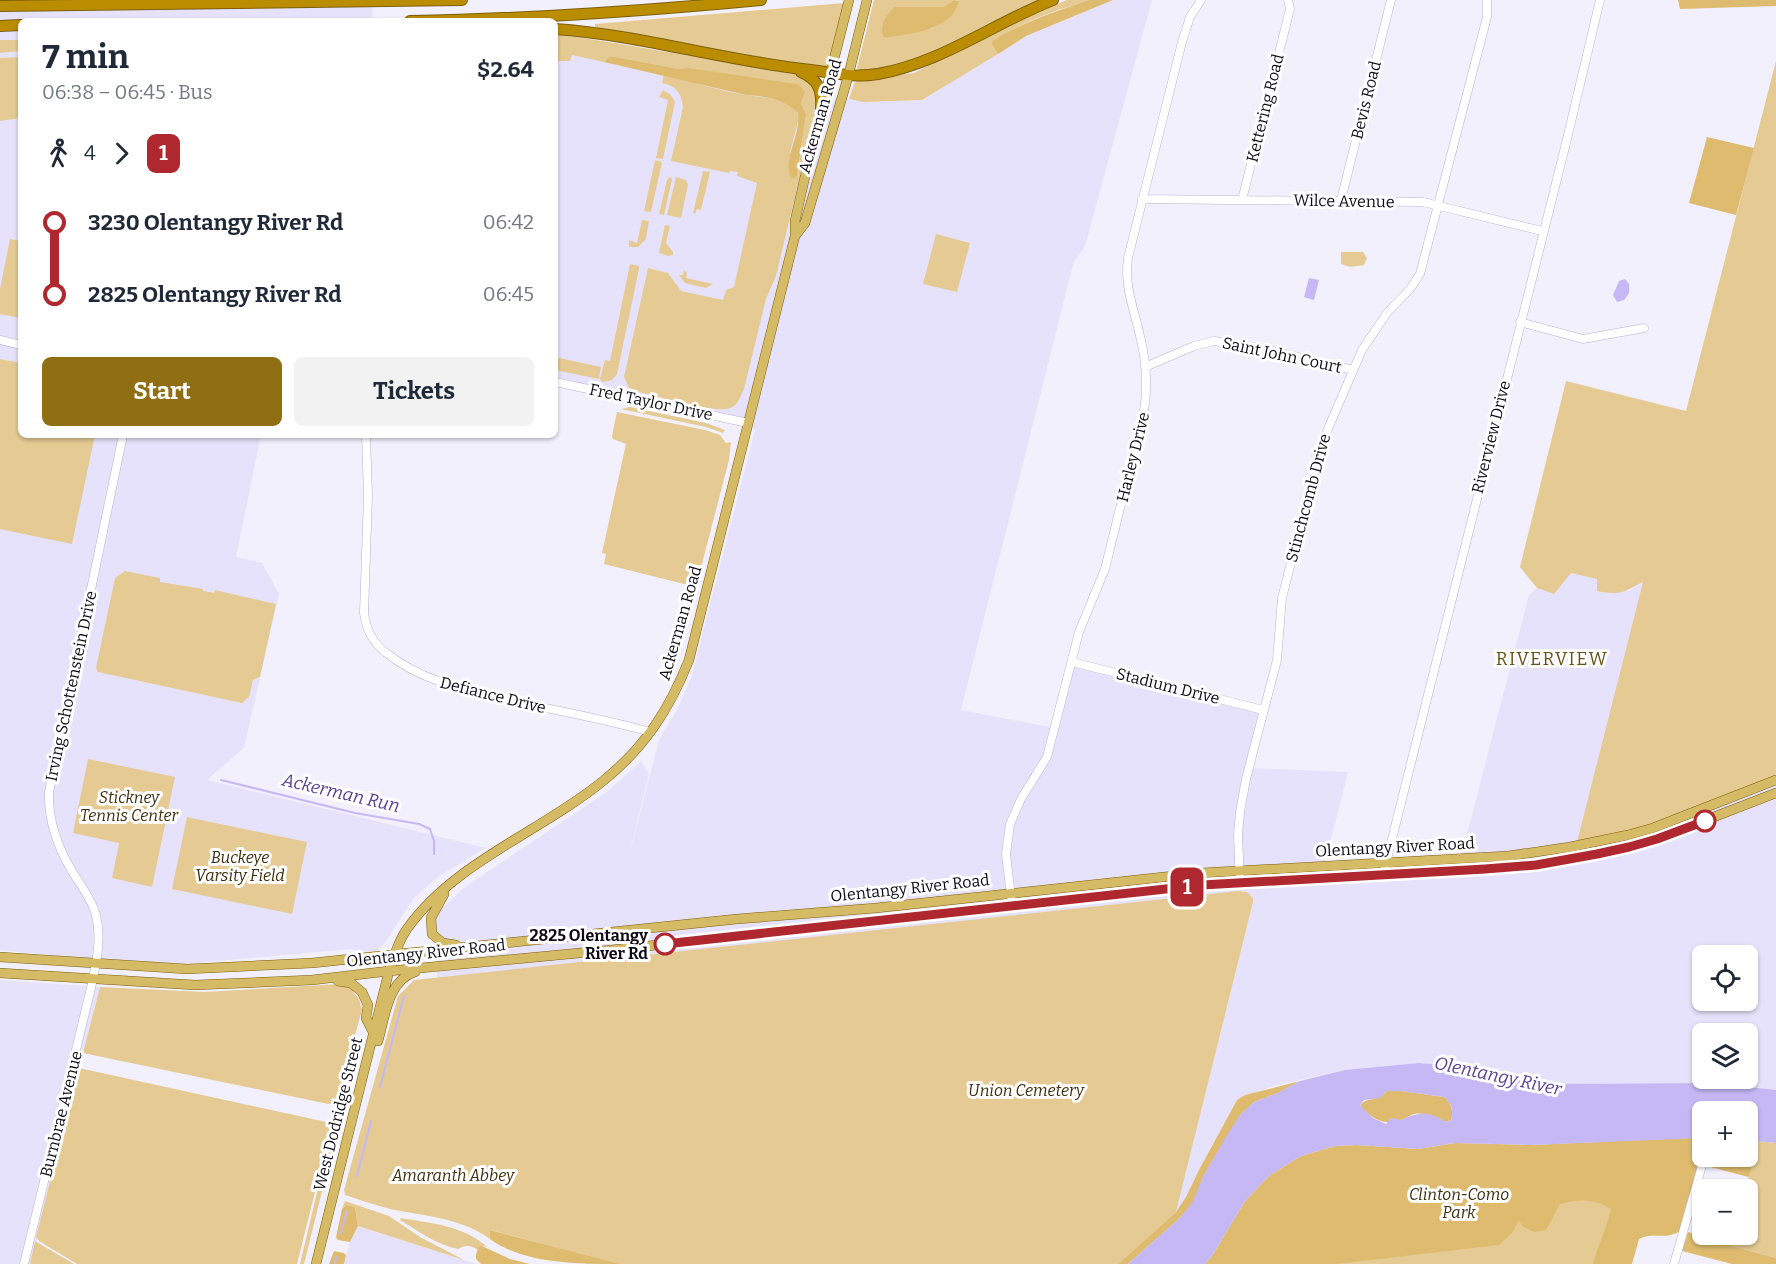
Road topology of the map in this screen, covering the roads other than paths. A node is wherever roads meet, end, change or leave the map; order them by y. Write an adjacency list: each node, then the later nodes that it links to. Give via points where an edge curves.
1 (427, 0): 12 (highway)
2 (462, 0): 12 (highway)
3 (761, 0): 14 (highway)
4 (849, 0): 19 (main road, Ackerman Road)
5 (867, 0): 20 (main road, Ackerman Road)
6 (1053, 0): 20 (highway, via 924,62 878,74)
7 (1201, 0): 22 (street, Harley Drive, via 1190,17 1182,42)
8 (1288, 0): 23 (street, Kettering Road, via 1290,9)
9 (1391, 0): 24 (street, Bevis Road)
10 (1487, 0): 25 (street, Stinchcomb Drive, via 1487,17)
11 (1600, 0): 26 (street, Riverview Drive)
12 (413, 2): 13 (highway)
13 (0, 6)
14 (502, 18)
15 (18, 25): 16 (highway)
16 (0, 26)
17 (558, 29): 18 (highway)
18 (786, 67): 19 (highway); 21 (highway, via 815,80 820,87)
19 (830, 72): 20 (highway); 21 (main road, Ackerman Road)
20 (848, 76): 27 (main road, Ackerman Road, via 805,223)
21 (821, 108): 27 (main road, Ackerman Road)
22 (1142, 199): 23 (street, Wilce Avenue); 32 (street, Harley Drive, via 1126,280)
23 (1242, 200): 24 (street, Wilce Avenue)
24 (1341, 200): 25 (street, Wilce Avenue)
25 (1439, 205): 26 (street, Wilce Avenue); 33 (street, Stinchcomb Drive, via 1420,274 1370,337)
26 (1542, 231): 28 (street, Riverview Drive)
27 (795, 236): 35 (main road, Ackerman Road)
28 (1520, 322): 29 (street, via 1583,339); 43 (street, Riverview Drive)
29 (1644, 328)
30 (0, 340): 31 (street)
31 (18, 344)
32 (1145, 367): 33 (street, Saint John Court, via 1214,340); 38 (street, Harley Drive, via 1142,423 1105,569 1083,621)
33 (1353, 370): 39 (street, Stinchcomb Drive, via 1316,463 1282,598 1276,660)
34 (558, 383): 35 (street, Fred Taylor Drive)
35 (748, 423): 40 (main road, Ackerman Road, via 689,660 672,700)
36 (122, 438): 53 (street, Irving Schottenstein Drive, via 49,792 55,837 96,915)
37 (366, 438): 40 (street, Defiance Drive, via 364,612 376,643 413,669 450,685)
38 (1072, 662): 39 (street, Stadium Drive); 48 (street, Harley Drive, via 1047,757 1010,824 1006,855)
39 (1263, 710): 44 (street, Stinchcomb Drive, via 1240,812)
40 (650, 732): 47 (main road, Ackerman Road, via 627,759 582,798)
41 (1776, 780): 43 (main road, Olentangy River Road, via 1653,828 1596,843 1508,856)
42 (1776, 793): 45 (main road, Olentangy River Road, via 1657,839 1597,854 1508,867)
43 (1386, 862): 44 (main road, Olentangy River Road); 45 (street, Riverview Drive)
44 (1239, 871): 46 (street, Stinchcomb Drive); 48 (main road, Olentangy River Road)
45 (1383, 875): 46 (main road, Olentangy River Road)
46 (1240, 883): 49 (main road, Olentangy River Road)
47 (450, 885): 50 (main road, via 431,918 432,934 443,942); 51 (main road, Ackerman Road, via 424,908)
48 (1011, 892): 49 (street, Harley Drive); 50 (main road, Olentangy River Road)
49 (1012, 905): 54 (main road, Olentangy River Road)
50 (473, 947): 51 (main road, Olentangy River Road)
51 (394, 954): 53 (main road, Olentangy River Road, via 236,968); 55 (main road, Ackerman Road)
52 (0, 957): 53 (main road, Olentangy River Road)
53 (96, 964): 57 (street, Burnbrae Avenue)
54 (429, 967): 55 (main road, Olentangy River Road); 60 (main road, via 407,975 395,987 377,1042)
55 (389, 971): 58 (main road, Olentangy River Road); 59 (main road, West Dodridge Street)
56 (0, 973): 57 (main road, Olentangy River Road)
57 (93, 979): 58 (main road, Olentangy River Road, via 195,985); 62 (street, Burnbrae Avenue)
58 (312, 980): 59 (main road, via 358,987 368,1005 366,1018)
59 (374, 1034): 60 (main road, West Dodridge Street)
60 (366, 1061): 63 (main road, West Dodridge Street)
61 (1702, 1167): 64 (street)
62 (24, 1264)
63 (316, 1264)
64 (1674, 1264)

